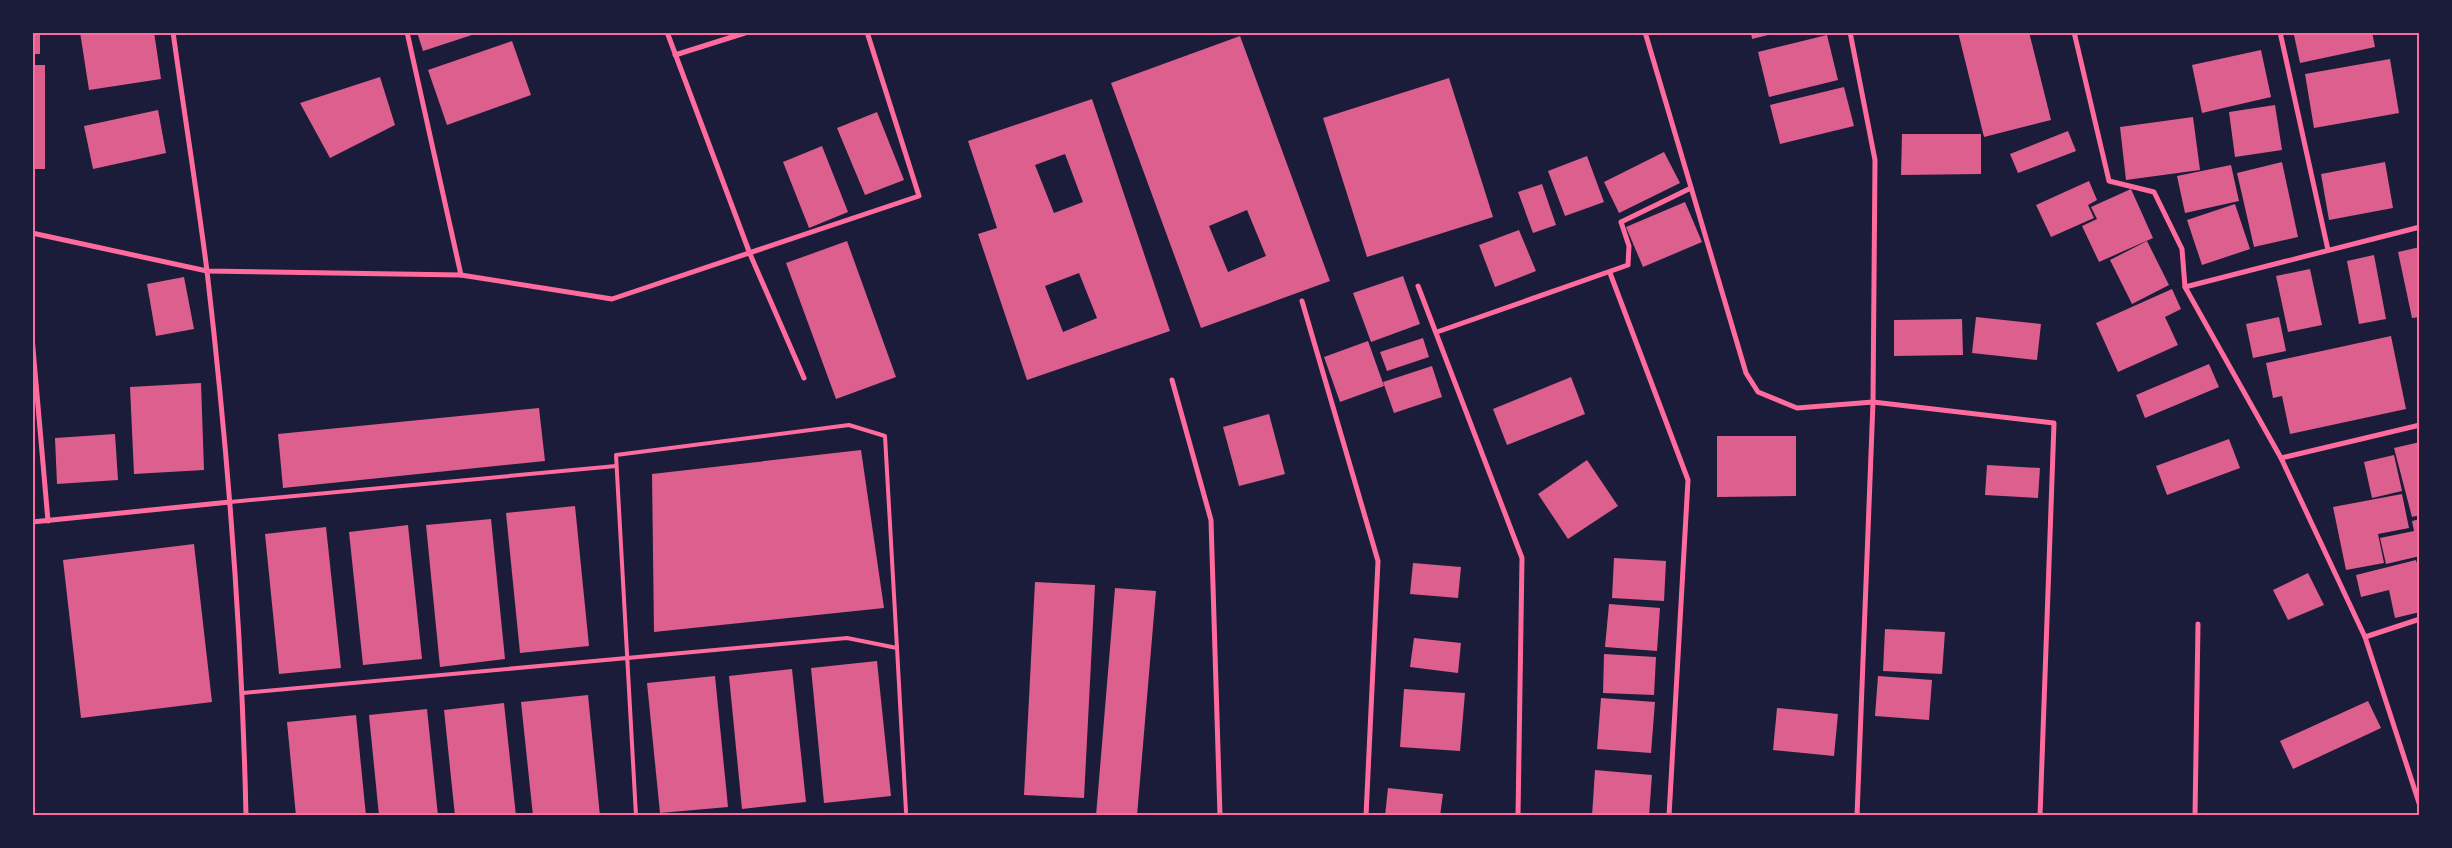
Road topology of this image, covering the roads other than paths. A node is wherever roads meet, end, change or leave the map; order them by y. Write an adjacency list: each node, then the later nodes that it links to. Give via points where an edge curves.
1 (173, 32): 16 (street)
2 (407, 32): 18 (street)
3 (667, 32): 10 (street)
4 (748, 32): 10 (street)
5 (867, 32): 15 (street, via 919,196)
6 (1645, 32): 11 (street)
7 (1850, 32): 26 (street, via 1875,160)
8 (2074, 32): 20 (street, via 2109,181 2154,192 2182,249)
9 (2280, 32): 14 (street)
10 (675, 55): 15 (street)
11 (1691, 188): 17 (street, via 1621,222 1629,246 1628,265); 26 (street, via 1746,373 1758,392 1797,408)
12 (2420, 227): 14 (street)
13 (32, 233): 16 (street)
14 (2328, 250): 20 (street)
15 (750, 254): 18 (street, via 612,299); 24 (street)
16 (207, 271): 18 (street); 30 (street)
17 (1610, 273): 22 (street); 46 (street, via 1688,480)
18 (461, 275)
19 (1418, 286): 22 (street)
20 (2185, 287): 28 (street)
21 (1302, 301): 44 (street, via 1378,561)
22 (1437, 332): 45 (street, via 1522,558)
23 (32, 337): 31 (street)
24 (804, 378)
25 (1172, 380): 43 (street, via 1211,520)
26 (1873, 402): 47 (street); 48 (street, via 2054,423)
27 (2420, 425): 28 (street)
28 (2281, 458): 35 (street)
29 (616, 466): 30 (lane); 36 (lane, via 616,455 849,425 884,436); 37 (lane)
30 (230, 502): 31 (street); 38 (street)
31 (48, 521): 32 (street)
32 (32, 522)
33 (2420, 619): 35 (street)
34 (2198, 624): 49 (street)
35 (2365, 637): 39 (street)
36 (896, 648): 37 (lane, via 847,638); 40 (lane)
37 (627, 658): 38 (lane); 42 (lane)
38 (243, 692): 41 (street)
39 (2420, 806)
40 (906, 812)
41 (246, 816)
42 (636, 816)
43 (1220, 816)
44 (1366, 816)
45 (1518, 816)
46 (1669, 816)
47 (1857, 816)
48 (2040, 816)
49 (2195, 816)

